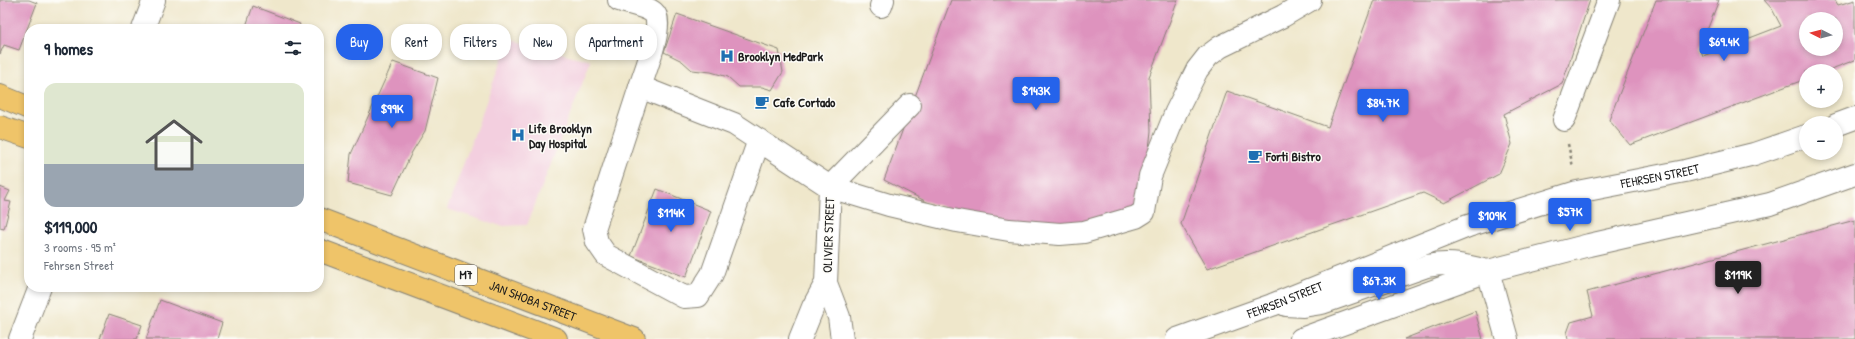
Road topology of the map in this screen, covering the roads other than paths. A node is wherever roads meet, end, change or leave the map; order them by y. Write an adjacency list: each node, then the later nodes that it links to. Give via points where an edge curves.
1 (154, 0): 5 (street)
2 (619, 0): 6 (street, via 648,9 656,14 658,20 658,30)
3 (1310, 0): 18 (street, via 1220,47 1196,70 1150,176 1144,212 1136,217 1084,232 1060,234 1009,230 911,210)
4 (1609, 0): 11 (street)
5 (145, 24)
6 (640, 87): 16 (street, via 734,124); 16 (street, via 594,229 597,242 606,255 684,297 698,296 712,274)
7 (0, 96): 9 (main road)
8 (910, 105): 18 (street)
9 (24, 106)
10 (1855, 118): 12 (street)
11 (1564, 120)
12 (1843, 123)
13 (0, 127): 14 (main road)
14 (24, 135)
15 (1799, 138): 24 (street, FEHRSEN STREET, via 1754,154 1692,169 1577,192 1468,226)
16 (759, 140): 18 (street)
17 (1855, 174): 21 (street, via 1770,204)
18 (830, 187): 22 (street, OLIVIER STREET)
19 (324, 221): 27 (main road, JAN SHOBA STREET / M7)
20 (324, 252): 26 (main road, M7)
21 (1488, 271): 24 (street, via 1442,262 1322,303 1303,306); 31 (street); 32 (street)
22 (826, 283): 28 (street, OLIVIER STREET); 29 (street, OLIVIER STREET, via 839,317)
23 (38, 292): 25 (street)
24 (1272, 305): 30 (street, FEHRSEN STREET)
25 (20, 339)
26 (556, 339)
27 (634, 339)
28 (800, 339)
29 (842, 339)
30 (1177, 339)
31 (1301, 339)
32 (1507, 339)

